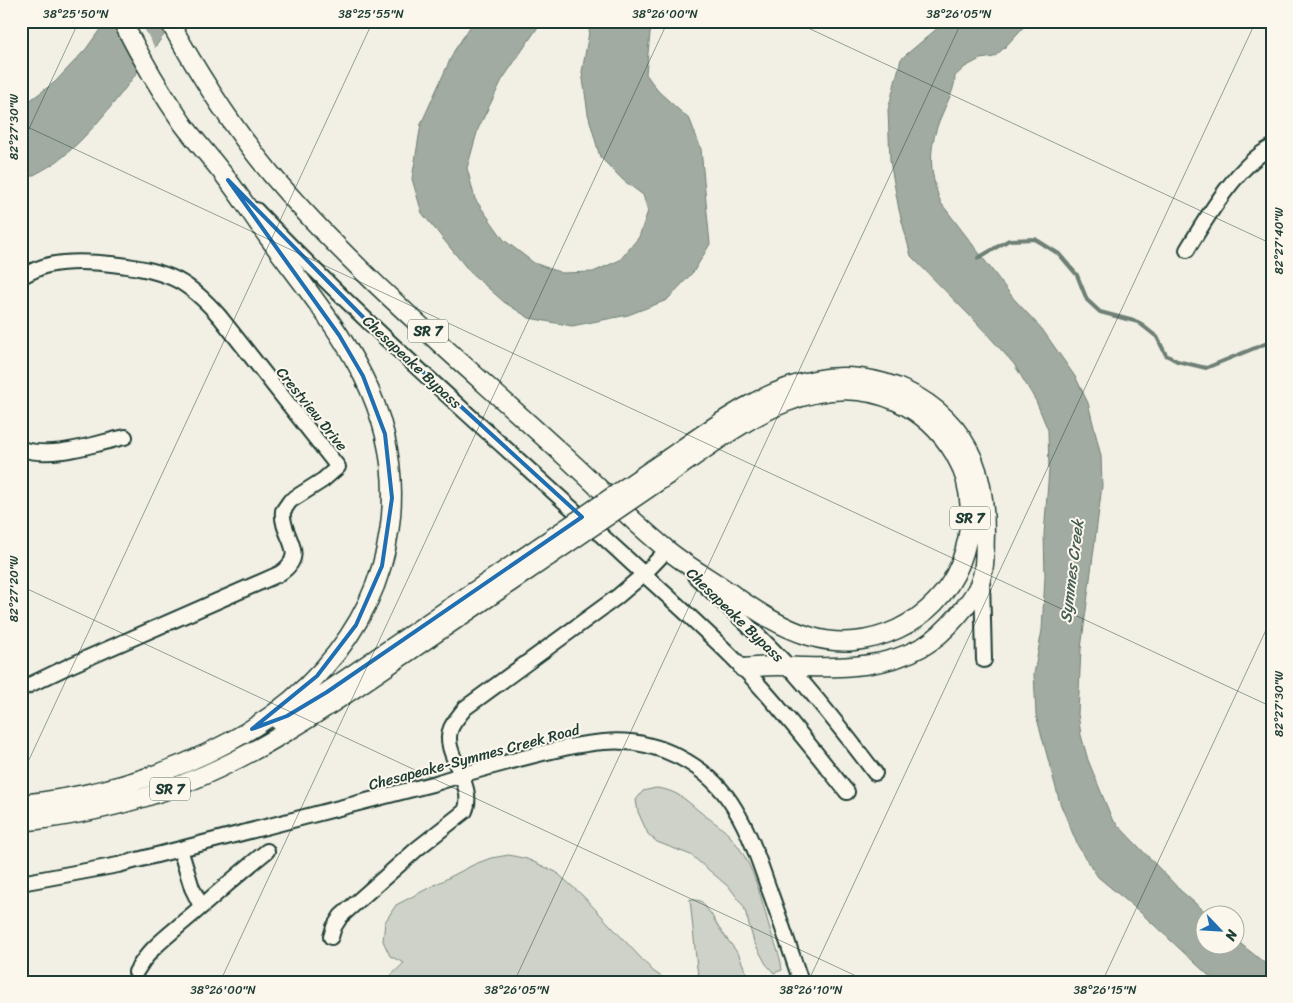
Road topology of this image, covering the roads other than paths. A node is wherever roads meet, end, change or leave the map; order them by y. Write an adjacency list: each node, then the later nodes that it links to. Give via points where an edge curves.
1 (122, 21): 4 (main road, Chesapeake Bypass / SR 7, via 184,125)
2 (169, 21): 10 (main road, Chesapeake Bypass / SR 7, via 240,133 301,208 471,371)
3 (1272, 147): 5 (street, via 1260,153 1236,178)
4 (228, 180): 12 (street, Chesapeake Bypass, via 364,318); 18 (main road, SR 7, via 339,335 363,376 385,434 392,498 382,566 356,625 317,676)
5 (1187, 250)
6 (21, 278): 17 (street, Crestview Drive, via 49,265 119,265 175,278 187,285 207,302 338,467 290,501 283,511 284,524 295,553 287,569)
7 (125, 437): 8 (street, via 54,452)
8 (21, 449)
9 (665, 469): 10 (main road, SR 7, via 777,406 809,395 839,390 870,392 896,401 919,415 951,449 964,473 970,513 965,551 948,588 918,618 899,629 859,640 818,638 790,628 755,609); 11 (main road, SR 7, bridge); 13 (main road, via 724,420 794,385 852,376 888,384 938,411 953,425 973,458 984,499)
10 (667, 550): 12 (street); 15 (street, Chesapeake Bypass)
11 (544, 552): 18 (main road, via 327,692 287,716); 23 (main road, SR 7, via 314,715 245,756 145,797 89,812)
12 (644, 574): 16 (street, Chesapeake Bypass); 20 (street, via 464,708 450,729 450,748)
13 (982, 578): 14 (street); 15 (main road, via 951,624 939,636 910,653 863,666)
14 (984, 660)
15 (788, 666): 16 (main road); 19 (street, Chesapeake Bypass)
16 (743, 668): 21 (street, Chesapeake Bypass)
17 (21, 689)
18 (252, 729): 22 (main road, SR 7, via 196,757 125,784 88,794)
19 (874, 773)
20 (461, 774): 24 (street, Chesapeake-Symmes Creek Road); 28 (street, via 468,797 465,811 341,916); 30 (street, Chesapeake-Symmes Creek Road, via 566,747 605,742 644,744 697,767 725,794 754,844)
21 (847, 792)
22 (21, 804)
23 (21, 822)
24 (180, 849): 26 (street, Chesapeake-Symmes Creek Road, via 118,865); 27 (street)
25 (268, 851): 27 (street)
26 (21, 883)
27 (201, 906): 29 (street, via 152,948)
28 (331, 937)
29 (136, 972)
30 (801, 982)

